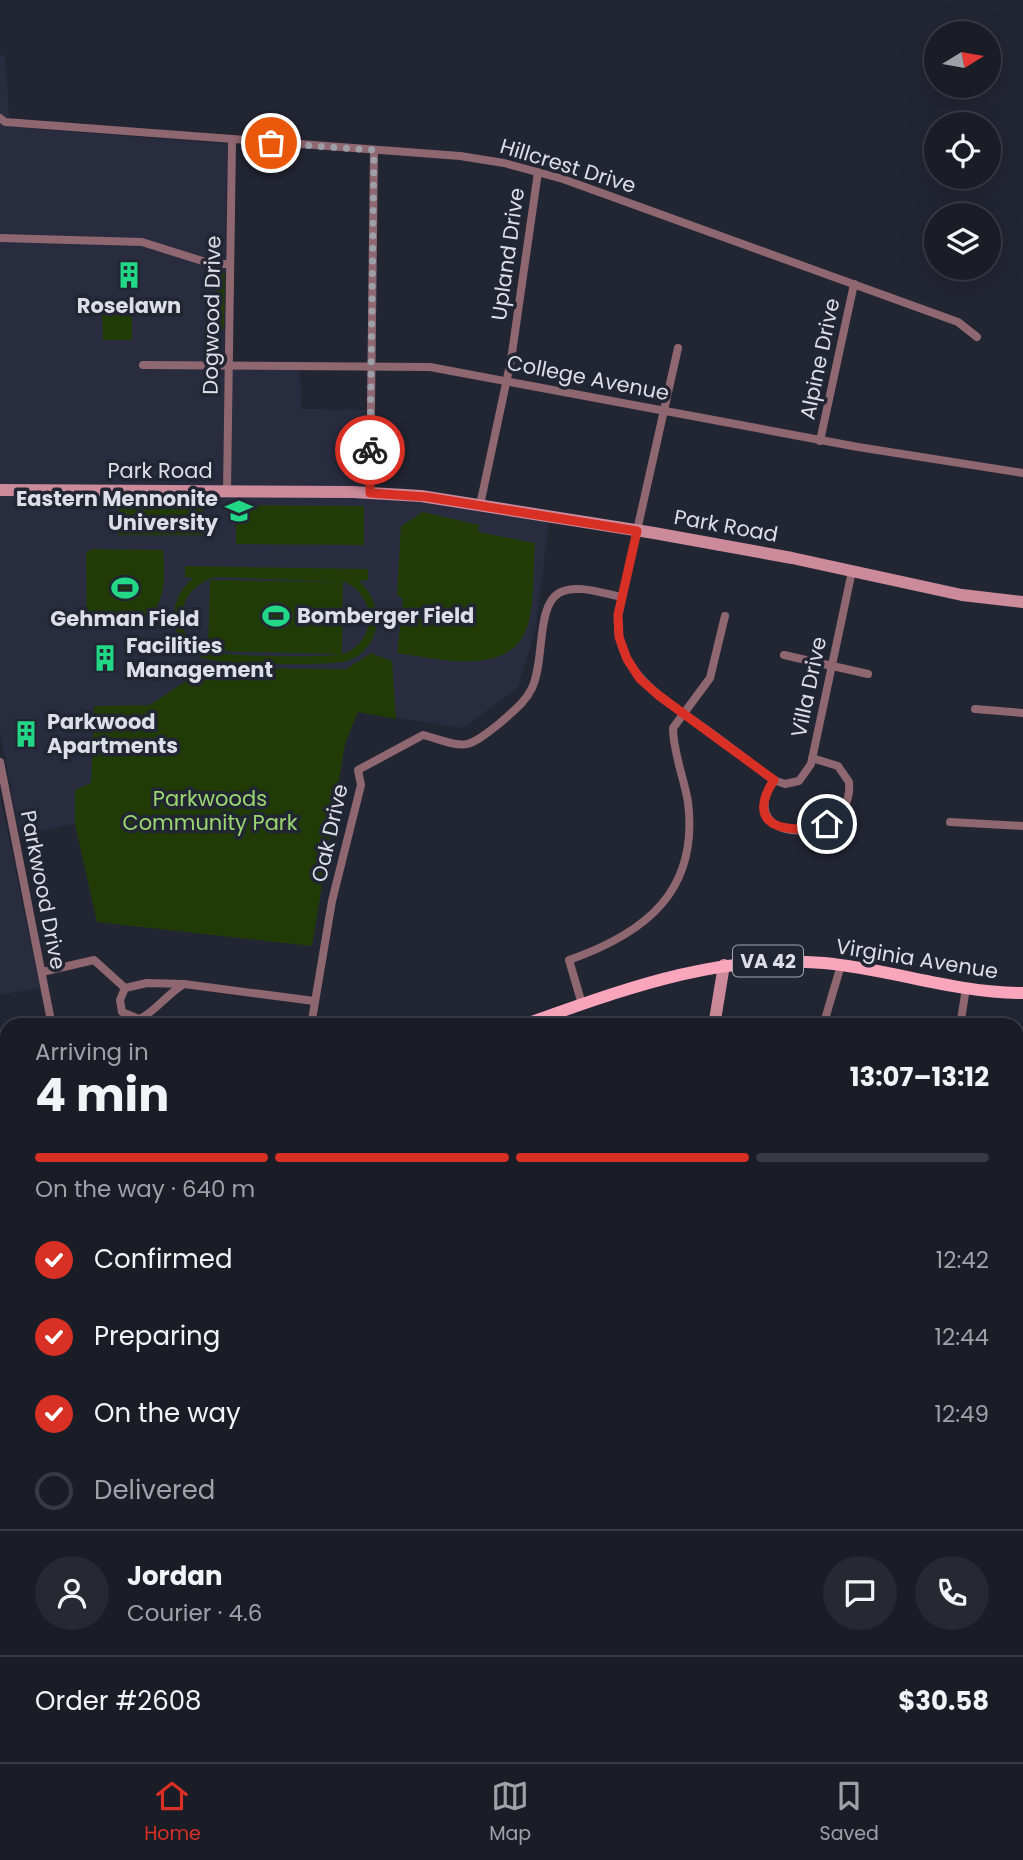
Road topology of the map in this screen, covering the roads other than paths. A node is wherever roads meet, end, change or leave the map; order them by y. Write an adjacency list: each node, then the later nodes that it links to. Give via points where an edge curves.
1 (0, 118): 2 (street, Hillcrest Drive, via 5,122)
2 (232, 140): 3 (street, Hillcrest Drive); 6 (street, Dogwood Drive)
3 (374, 150): 4 (street, Hillcrest Drive, via 471,157); 12 (street)
4 (538, 172): 7 (street, Hillcrest Drive); 13 (street, Upland Drive)
5 (0, 238): 6 (street, via 142,242 212,264)
6 (230, 264): 11 (street, Dogwood Drive)
7 (854, 285): 8 (street, Hillcrest Drive, via 958,322); 15 (street, Alpine Drive)
8 (977, 337)
9 (678, 348): 14 (street)
10 (143, 365): 11 (street, College Avenue)
11 (229, 365): 12 (street, College Avenue); 18 (street, Dogwood Drive)
12 (371, 365): 13 (street, College Avenue, via 430,367); 19 (street)
13 (507, 381): 14 (street, College Avenue); 20 (street, Upland Drive)
14 (664, 411): 15 (street, College Avenue); 21 (street)
15 (820, 440): 16 (street, College Avenue)
16 (1023, 473)
17 (0, 490): 18 (street, Park Road)
18 (227, 491): 19 (street, Park Road)
19 (370, 493): 20 (street, Park Road)
20 (481, 505): 21 (street, Park Road)
21 (637, 531): 22 (street, Park Road); 23 (street)
22 (852, 571): 24 (street, Park Road, via 962,595); 27 (street, Villa Drive)
23 (622, 597): 30 (street, via 618,627 627,659 643,682); 44 (street, Oak Drive, via 572,589 552,598 544,610 541,663 530,692 519,707 473,744 463,746 423,736 358,770 361,785 332,901)
24 (1023, 602)
25 (725, 616): 30 (street, via 712,674)
26 (784, 655): 27 (street)
27 (831, 666): 28 (street); 32 (street, Villa Drive)
28 (868, 674)
29 (975, 709): 31 (street)
30 (683, 713): 34 (street); 45 (street, via 673,731 688,806 688,848 681,873 668,898 646,922 569,960)
31 (1023, 713)
32 (812, 758): 34 (street, Villa Drive, via 799,781 785,784); 34 (street, via 838,766 849,782 845,810 831,822 789,831 775,826 764,806)
33 (0, 762): 39 (street, Parkwood Drive)
34 (774, 780)
35 (950, 822): 36 (street)
36 (1023, 826)
37 (724, 965): 38 (main road, Virginia Avenue / VA 42, via 780,961); 45 (main road, Virginia Avenue / VA 42, via 668,975); 51 (street)
38 (841, 965): 42 (main road, Virginia Avenue / VA 42); 52 (street)
39 (41, 972): 41 (street, via 94,960); 46 (street, Parkwood Drive)
40 (184, 984): 41 (street, via 147,983); 44 (street); 48 (street)
41 (125, 988): 47 (street, via 122,1012)
42 (966, 988): 43 (main road, Virginia Avenue / VA 42); 53 (street)
43 (1023, 993)
44 (314, 1001): 49 (street, Oak Drive)
45 (582, 1004): 50 (main road, Virginia Avenue / VA 42)
46 (50, 1018)
47 (137, 1018)
48 (142, 1018)
49 (312, 1018)
50 (543, 1018)
51 (715, 1018)
52 (825, 1018)
53 (961, 1018)

